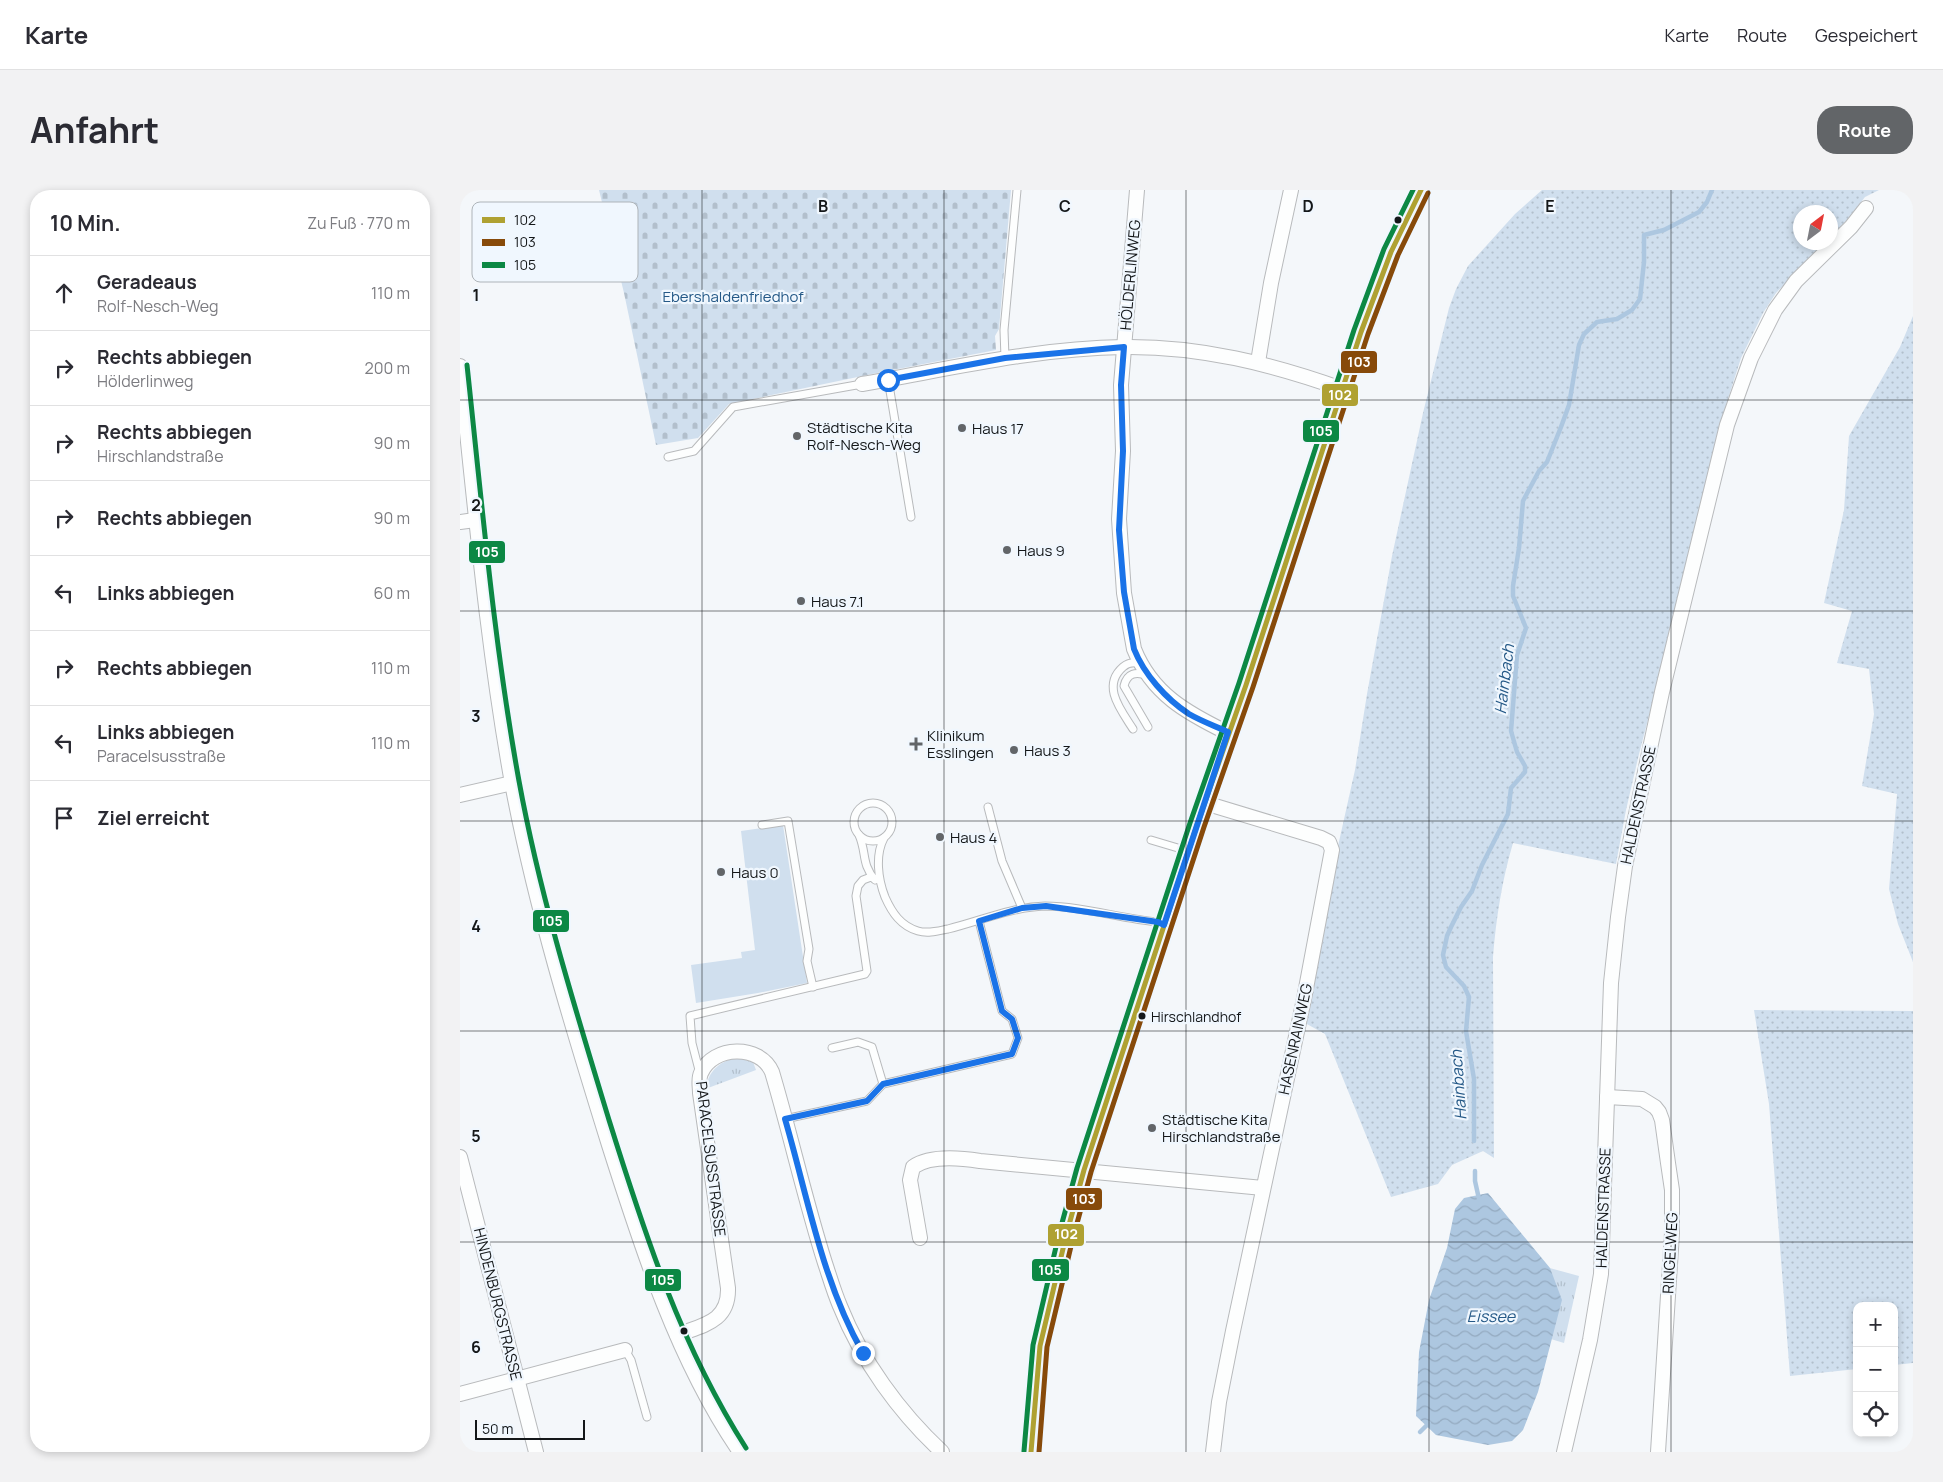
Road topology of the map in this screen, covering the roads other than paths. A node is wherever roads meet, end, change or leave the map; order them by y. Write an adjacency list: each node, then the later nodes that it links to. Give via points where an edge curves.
1 (1017, 190): 7 (lane, via 1004,330)
2 (1138, 190): 6 (street, HÖLDERLINWEG)
3 (1291, 190): 8 (street, via 1270,283)
4 (1422, 190): 12 (street, via 1391,252)
5 (1866, 208): 41 (street, HALDENSTRASSE, via 1800,276 1775,310 1751,358 1727,425 1662,692 1625,866 1611,983)
6 (1124, 347): 7 (street); 8 (street, via 1176,349); 18 (street, HÖLDERLINWEG, via 1119,530 1124,592 1134,649)
7 (1005, 358): 10 (street)
8 (1258, 362): 12 (street)
9 (460, 366): 13 (street)
10 (888, 380): 11 (street); 15 (lane)
11 (862, 384): 14 (lane, via 733,407 694,451)
12 (1342, 388): 22 (street)
13 (462, 398): 16 (street)
14 (668, 457)
15 (911, 517)
16 (475, 520): 17 (street); 23 (street)
17 (460, 522)
18 (1142, 664): 19 (street, HÖLDERLINWEG); 21 (lane, via 1127,664 1113,682 1115,699)
19 (1151, 677): 20 (lane, via 1132,674 1124,686); 22 (street, HÖLDERLINWEG, via 1182,708)
20 (1148, 727)
21 (1133, 729)
22 (1228, 732): 25 (street)
23 (512, 783): 24 (street); 47 (street, via 546,930 593,1093 634,1221)
24 (460, 795)
25 (1204, 803): 31 (street); 45 (street, HASENRAINWEG, via 1322,838 1329,842 1332,850)
26 (988, 807): 34 (lane, via 1002,861)
27 (762, 825): 37 (lane, via 788,821)
28 (859, 835): 29 (lane, via 873,841); 29 (lane, via 854,823 857,811 872,802 884,806 892,815 892,828); 32 (lane, via 866,866)
29 (884, 838): 33 (lane, via 880,850)
30 (1151, 840): 31 (lane)
31 (1188, 852): 36 (street)
32 (874, 879): 33 (lane); 37 (lane, via 863,880 856,890 866,973)
33 (881, 886): 35 (lane, via 896,917 915,930 930,933)
34 (1022, 908): 35 (lane); 36 (lane, via 1055,907)
35 (979, 921): 40 (lane, via 1002,1011 1012,1019 1018,1038 1012,1054)
36 (1164, 925): 44 (street)
37 (813, 987): 39 (lane, via 690,1016 692,1043)
38 (832, 1048): 40 (lane, via 858,1042 872,1047)
39 (700, 1074): 42 (street, PARACELSUSSTRASSE, via 712,1060 725,1054 748,1052 759,1056 772,1072); 47 (street, PARACELSUSSTRASSE, via 728,1299 721,1314 712,1322)
40 (883, 1084): 42 (lane, via 867,1101)
41 (1607, 1097): 57 (street, HALDENSTRASSE, via 1601,1274 1590,1340); 58 (street, RINGELWEG, via 1642,1099 1655,1106 1662,1120 1672,1190 1672,1233)
42 (785, 1119): 54 (street, PARACELSUSSTRASSE, via 820,1246 846,1321 893,1399)
43 (460, 1157): 49 (street, HINDENBURGSTRASSE)
44 (1084, 1170): 45 (street); 46 (street, via 954,1157 916,1165 910,1180); 55 (street, via 1040,1346)
45 (1263, 1188): 56 (street, HASENRAINWEG, via 1219,1402)
46 (920, 1238)
47 (677, 1336): 53 (street, via 699,1385)
48 (625, 1350): 49 (street); 51 (lane, via 631,1360)
49 (517, 1379): 50 (street); 52 (street, HINDENBURGSTRASSE)
50 (460, 1394)
51 (647, 1417)
52 (536, 1452)
53 (740, 1452)
54 (942, 1452)
55 (1031, 1452)
56 (1213, 1452)
57 (1564, 1452)
58 (1658, 1452)

